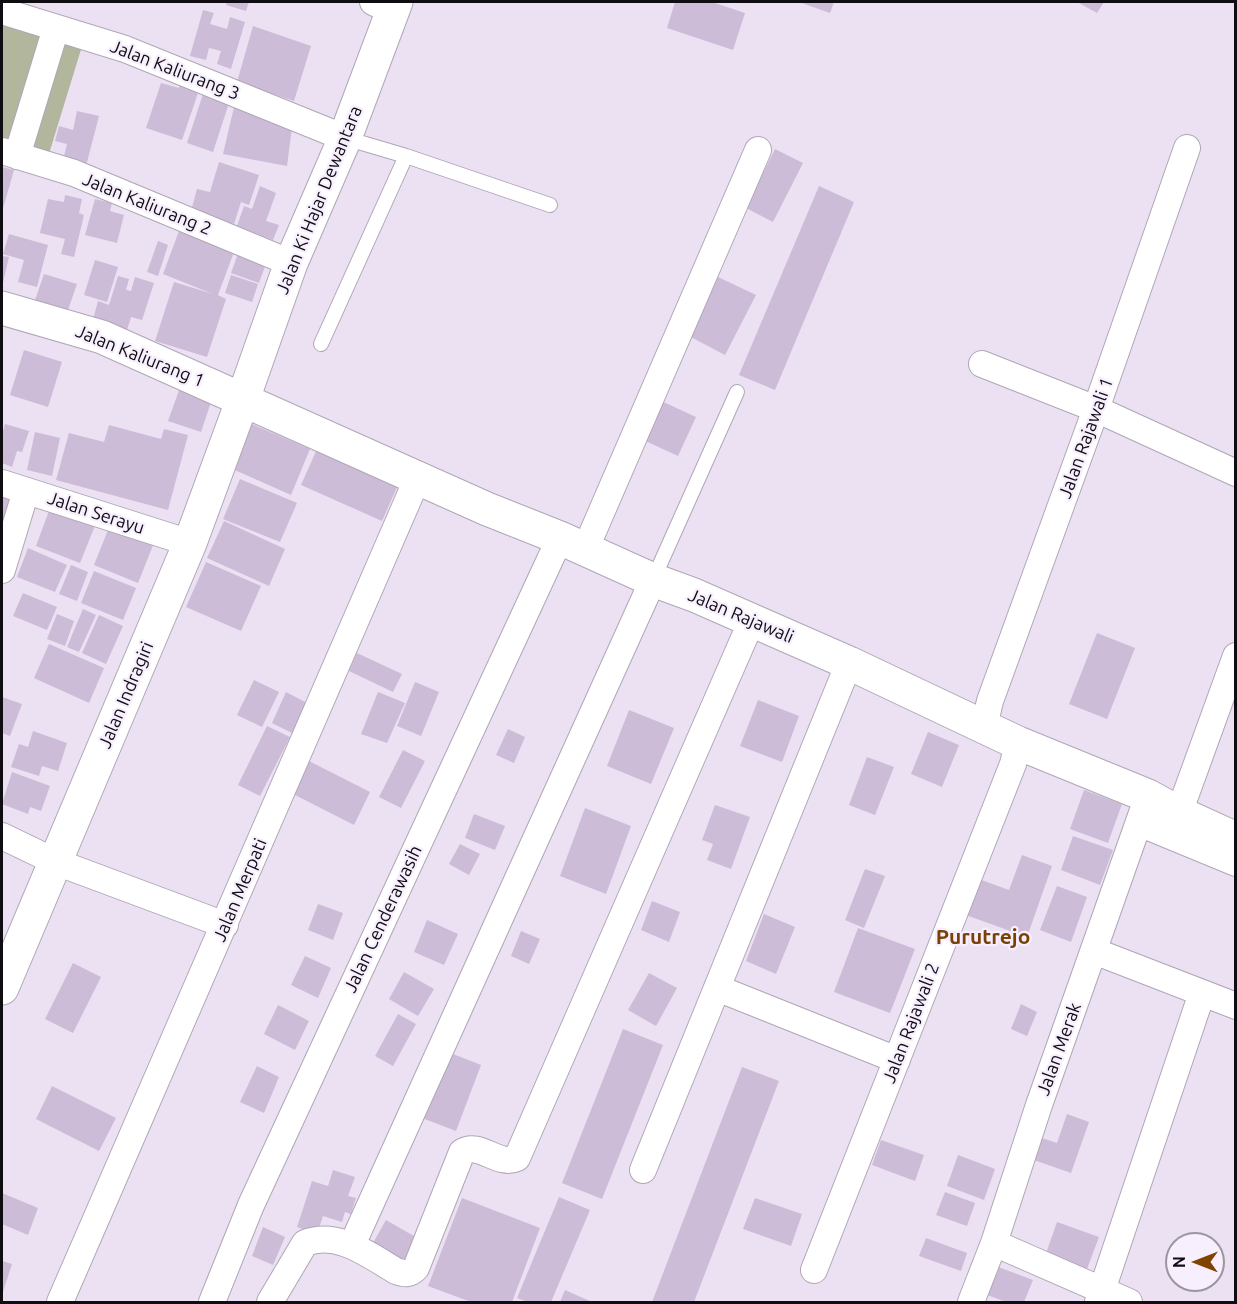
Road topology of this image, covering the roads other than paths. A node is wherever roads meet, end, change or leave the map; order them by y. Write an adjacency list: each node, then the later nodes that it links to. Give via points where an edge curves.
1 (387, 5): 4 (street, Jalan Ki Hajar Dewantara)
2 (2, 11): 3 (street, Jalan Kaliurang 3)
3 (56, 28): 4 (street, Jalan Kaliurang 3, via 125,49); 7 (street)
4 (345, 138): 8 (lane); 10 (street, Jalan Ki Hajar Dewantara)
5 (1187, 148): 16 (street, Jalan Rajawali 1)
6 (759, 150): 22 (street, Jalan Cenderawasih)
7 (9, 154): 10 (street, Jalan Kaliurang 2, via 74,174)
8 (406, 156): 9 (lane); 12 (lane)
9 (550, 205)
10 (291, 263): 15 (street, Jalan Ki Hajar Dewantara)
11 (2, 308): 15 (street, Jalan Kaliurang 1, via 102,337)
12 (321, 344)
13 (982, 364): 16 (street)
14 (737, 392): 24 (lane)
15 (243, 399): 18 (street, Jalan Rajawali); 21 (street, Jalan Indragiri)
16 (1096, 409): 17 (street); 28 (street, Jalan Rajawali 1)
17 (1236, 473)
18 (418, 477): 22 (street, Jalan Rajawali); 36 (street, Jalan Merpati)
19 (2, 483): 20 (street, Jalan Serayu)
20 (26, 490): 21 (street, Jalan Serayu); 23 (street)
21 (190, 543): 34 (street, Jalan Indragiri)
22 (573, 544): 24 (street, Jalan Rajawali); 49 (street, Jalan Cenderawasih, via 251,1205)
23 (2, 570)
24 (652, 580): 25 (street, Jalan Rajawali); 45 (street)
25 (752, 620): 27 (street, Jalan Rajawali); 45 (street, via 517,1158 506,1160 475,1149 462,1152 412,1272 402,1274)
26 (1236, 656): 31 (street)
27 (849, 663): 28 (street, Jalan Rajawali); 39 (street)
28 (984, 727): 29 (street, Jalan Rajawali)
29 (1018, 742): 30 (street, Jalan Rajawali); 42 (street, Jalan Rajawali 2, via 1013,764)
30 (1144, 809): 31 (street, Jalan Rajawali); 35 (street); 37 (street, Jalan Merak)
31 (1179, 813): 33 (street, Jalan Rajawali)
32 (2, 836): 34 (street)
33 (1236, 839)
34 (56, 862): 36 (street); 38 (street, Jalan Indragiri)
35 (1236, 864)
36 (225, 925): 48 (street, Jalan Merpati)
37 (1094, 951): 40 (street); 44 (street, Jalan Merak)
38 (2, 982)
39 (717, 988): 42 (street); 43 (street)
40 (1202, 993): 41 (street); 47 (street)
41 (1236, 1006)
42 (897, 1060): 46 (street, Jalan Rajawali 2)
43 (643, 1170)
44 (994, 1243): 47 (street); 51 (street, Jalan Merak)
45 (352, 1245): 50 (street, via 322,1238 305,1243)
46 (814, 1270)
47 (1100, 1297): 52 (street)
48 (60, 1302)
49 (212, 1302)
50 (270, 1302)
51 (971, 1302)
52 (1129, 1302)

